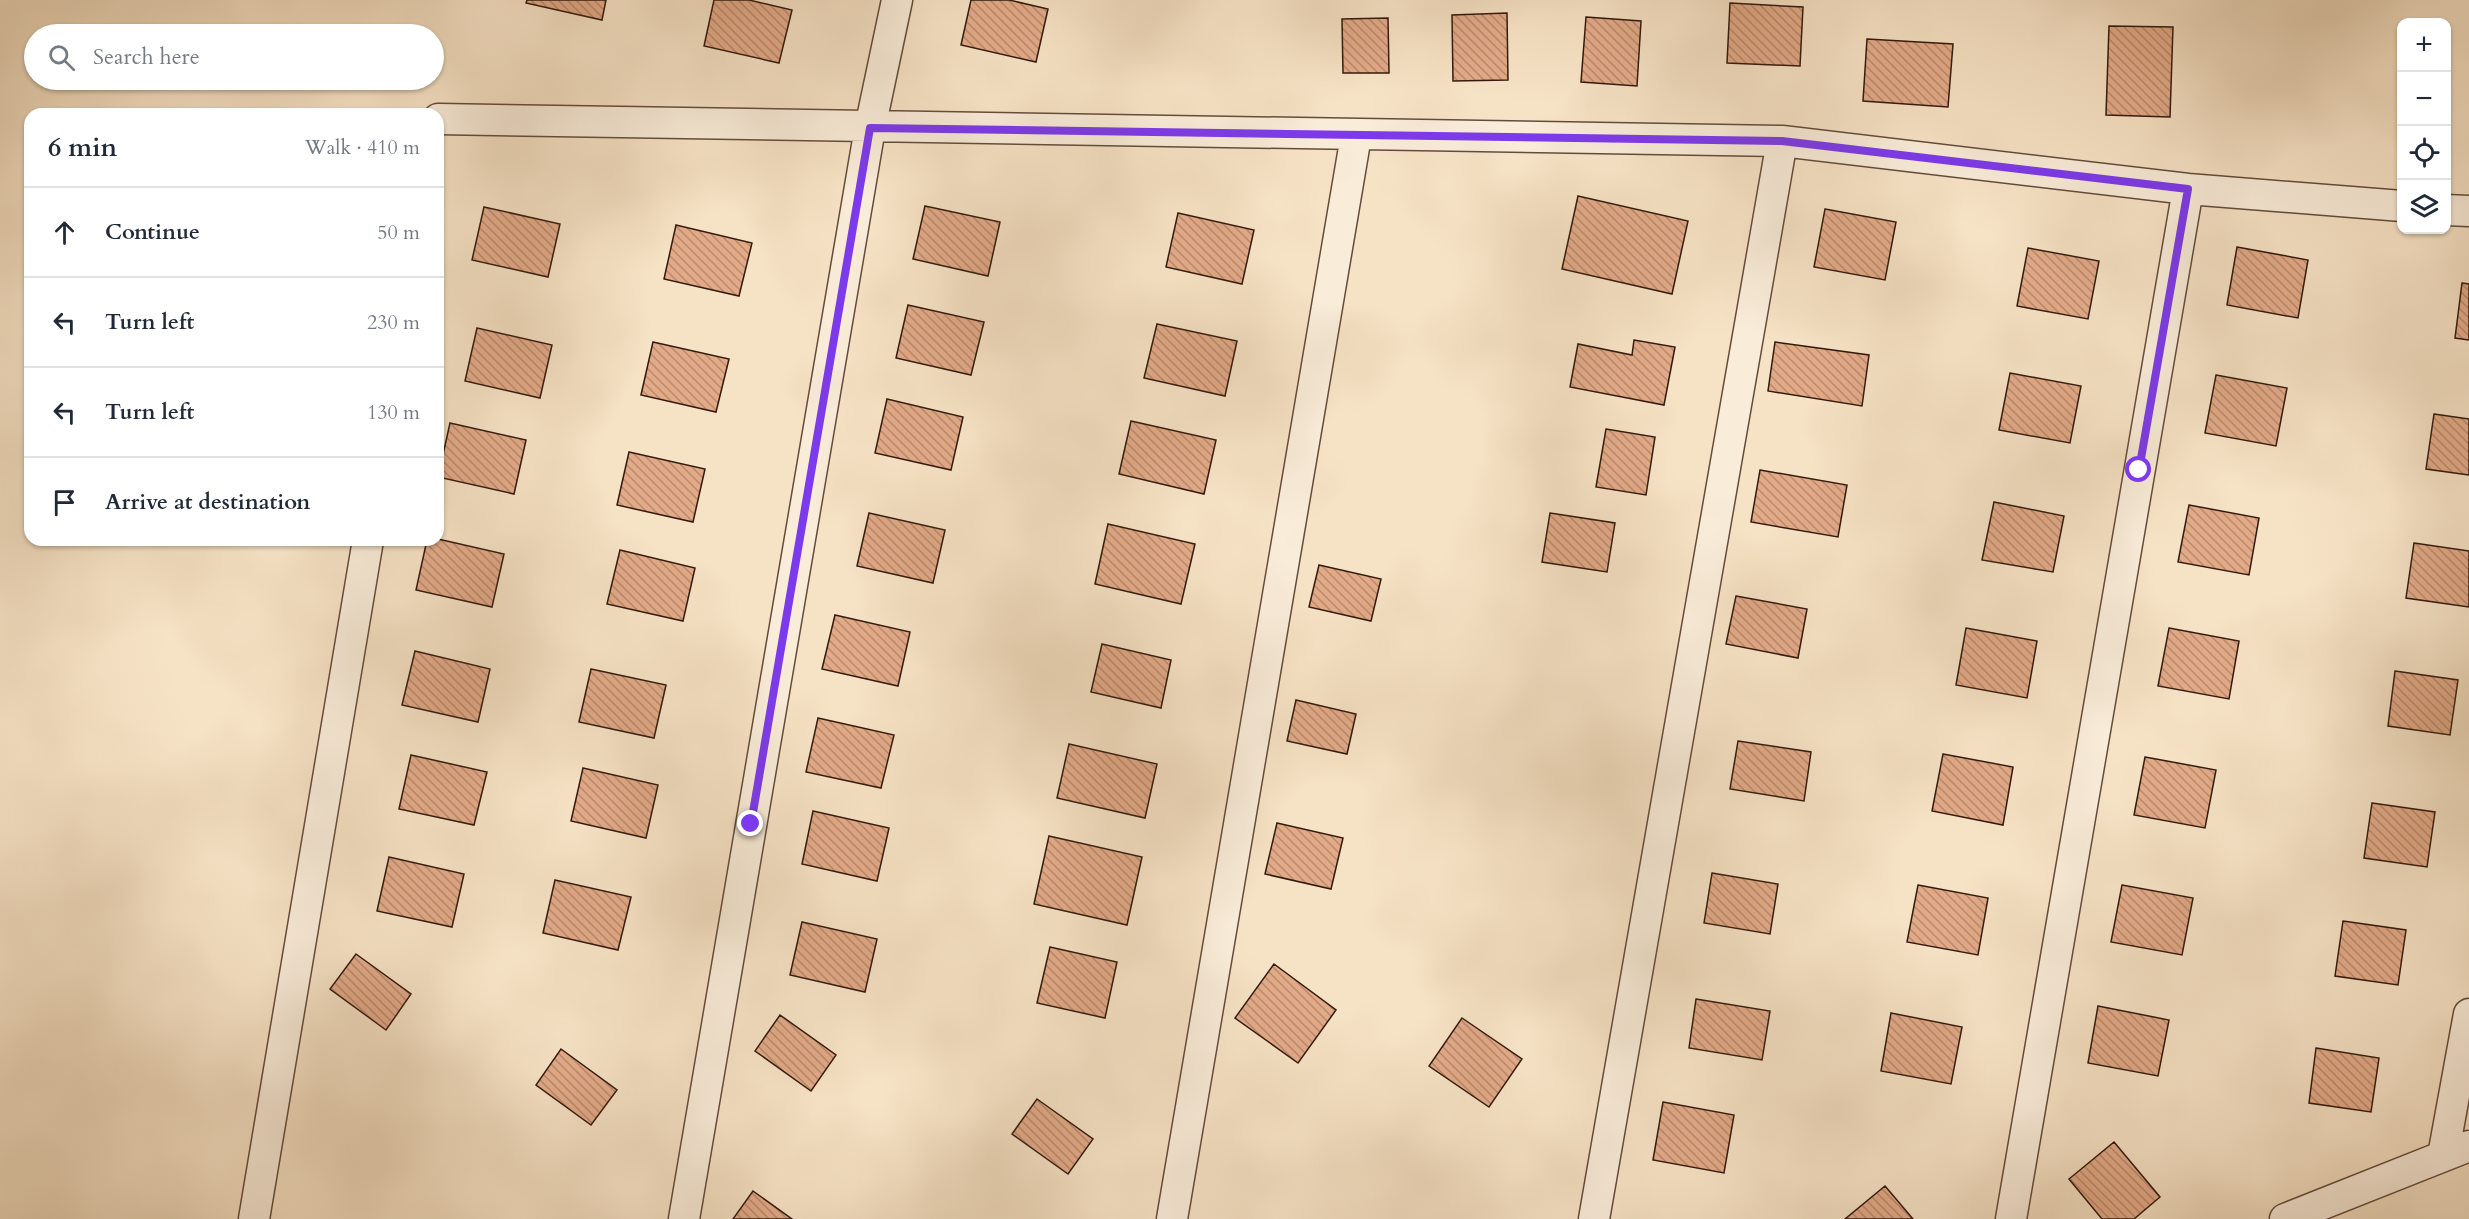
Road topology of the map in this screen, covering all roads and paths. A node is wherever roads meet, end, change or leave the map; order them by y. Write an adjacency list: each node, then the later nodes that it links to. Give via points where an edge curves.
1 (897, 0): 3 (street)
2 (444, 119): 3 (street)
3 (870, 128): 4 (street); 14 (street)
4 (1356, 136): 5 (street); 15 (street)
5 (1782, 141): 6 (street); 16 (street)
6 (2188, 189): 7 (street); 17 (street)
7 (2397, 206)
8 (2451, 210): 9 (street)
9 (2469, 212)
10 (367, 546): 13 (street)
11 (2469, 1014): 12 (street)
12 (2456, 1151): 18 (street)
13 (254, 1219)
14 (684, 1219)
15 (1172, 1219)
16 (1594, 1219)
17 (2011, 1219)
18 (2285, 1219)

